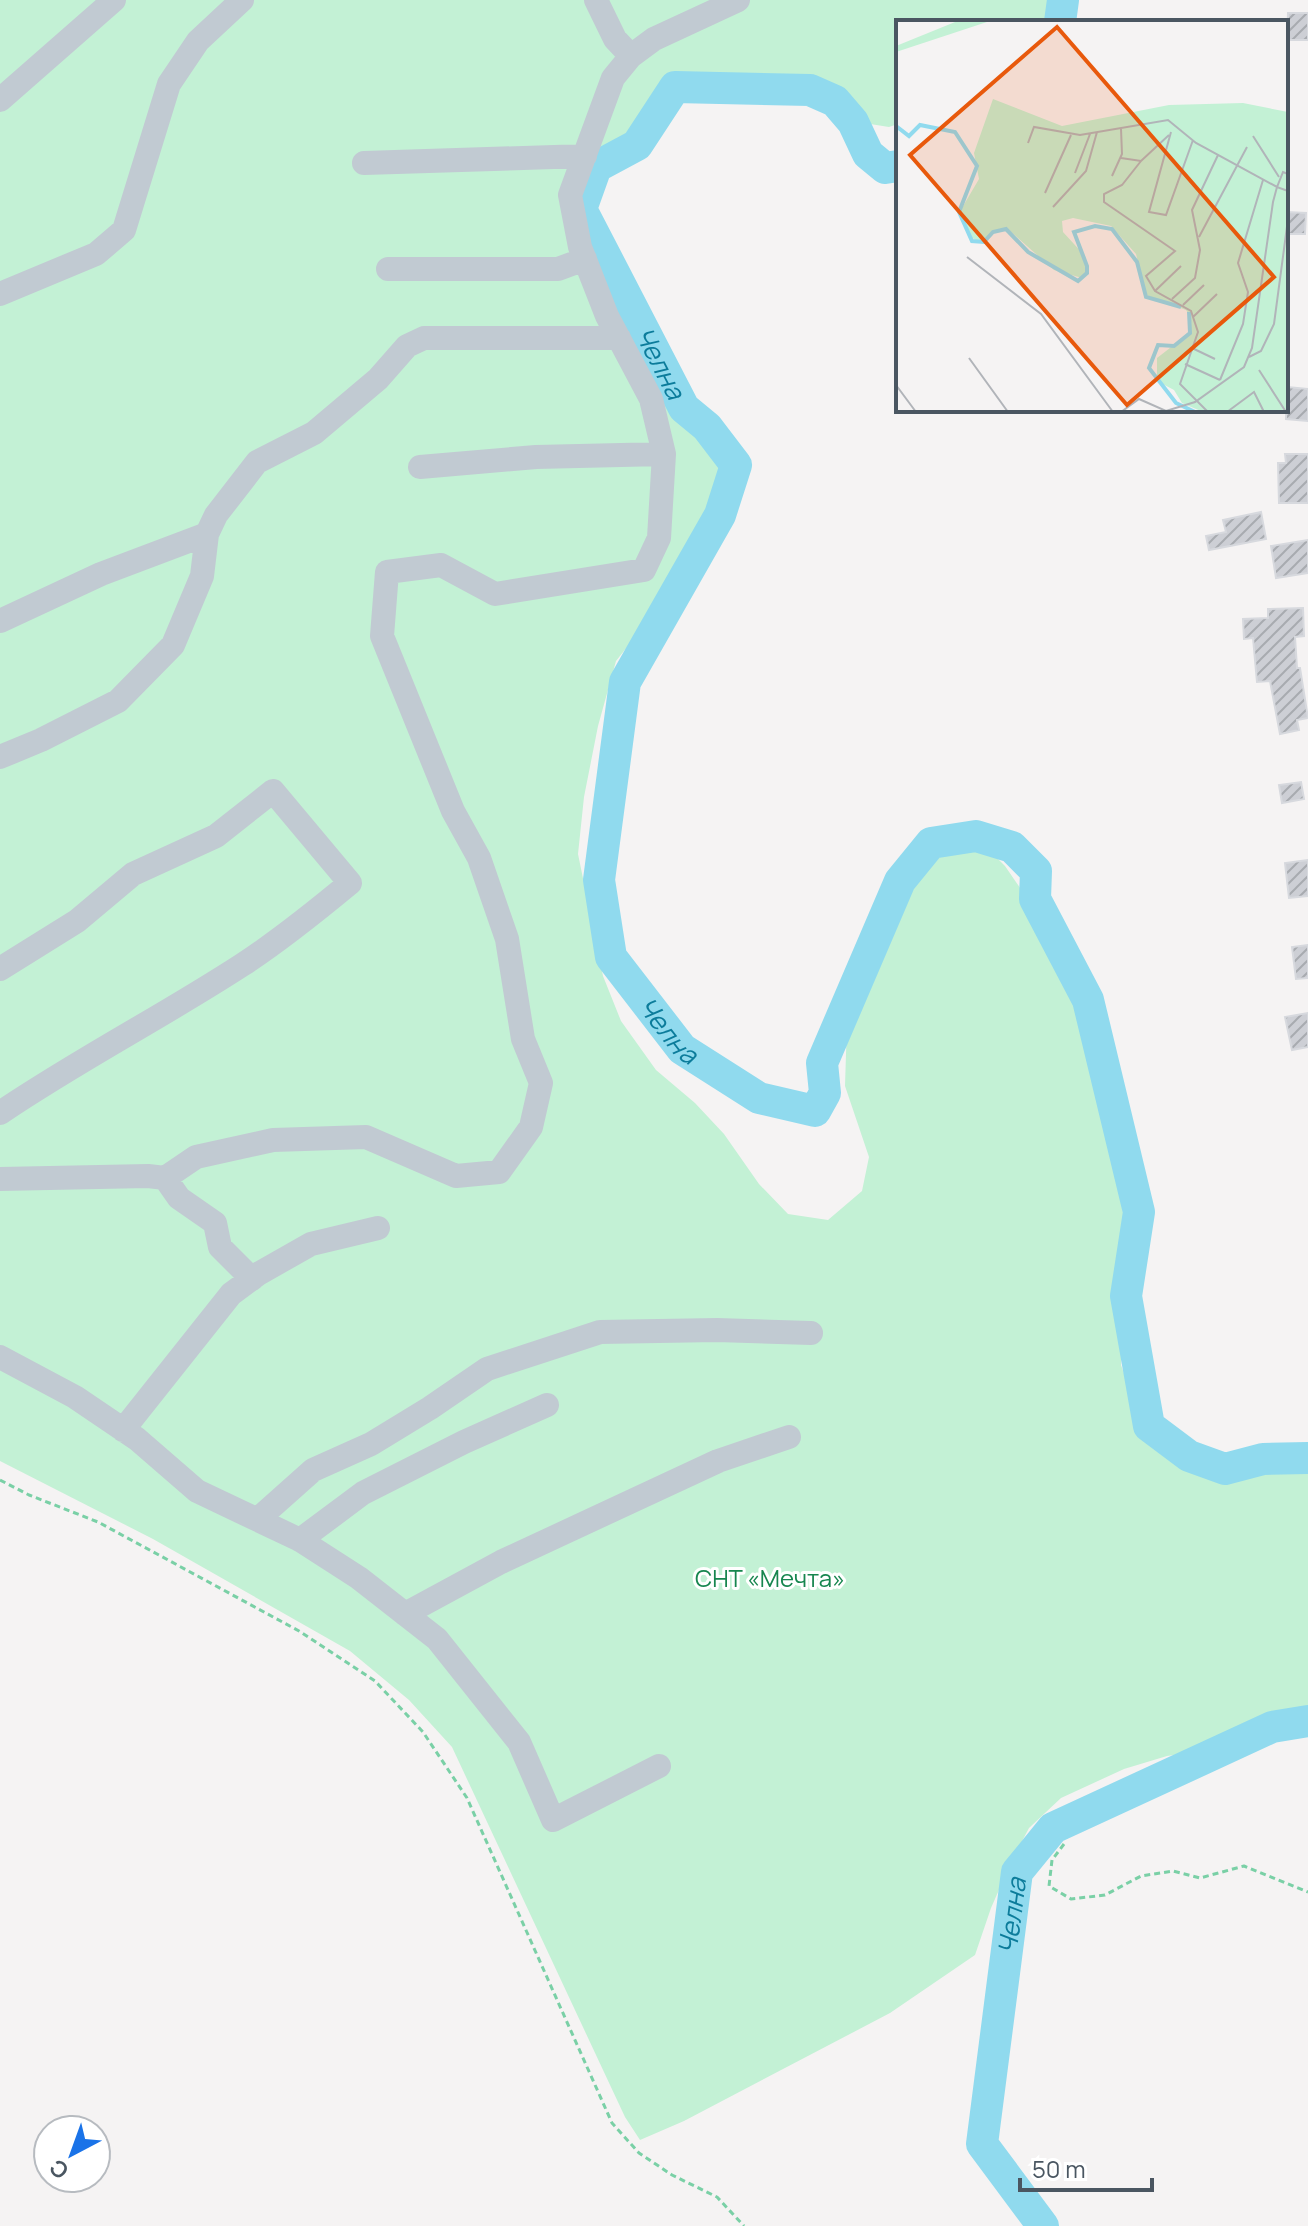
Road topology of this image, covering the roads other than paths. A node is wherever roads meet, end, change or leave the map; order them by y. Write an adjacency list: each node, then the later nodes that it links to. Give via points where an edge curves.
1 (114, 0): 6 (street)
2 (242, 0): 11 (street, via 198,41 169,84 124,230 96,254)
3 (596, 0): 5 (street, via 615,39)
4 (733, 1): 5 (street, via 654,39)
5 (631, 56): 7 (street, via 613,78)
6 (0, 100)
7 (585, 156): 8 (street); 9 (street, via 570,195)
8 (364, 163)
9 (585, 259): 10 (street, via 558,269); 12 (street)
10 (388, 269)
11 (0, 294)
12 (619, 338): 13 (street, via 651,399); 15 (street, via 424,338 407,346 378,379 314,433 257,462)
13 (664, 454): 14 (street); 20 (street, via 659,538 644,570 495,594 441,565 387,572 382,636 453,811 479,858 507,939 523,1039 541,1083 531,1127 499,1172 456,1176 366,1137 273,1140 196,1157)
14 (420, 467)
15 (207, 534): 16 (street, via 101,574); 17 (street, via 202,576 173,645 118,701)
16 (0, 621)
17 (0, 757)
18 (0, 969): 19 (street, via 77,921 133,874 216,836 273,791 350,883 243,965)
19 (0, 1113)
20 (165, 1178): 21 (street); 23 (street, via 179,1198 215,1223 220,1247)
21 (0, 1179)
22 (378, 1228): 23 (street, via 311,1244)
23 (252, 1279): 27 (street, via 231,1294)
24 (811, 1333): 29 (street, via 600,1332 487,1369 371,1444 313,1470)
25 (0, 1357): 27 (street)
26 (547, 1405): 30 (street, via 363,1493)
27 (123, 1430): 29 (street, via 197,1491)
28 (789, 1437): 31 (street, via 718,1461 501,1562)
29 (258, 1519): 30 (street)
30 (300, 1540): 31 (street)
31 (405, 1614): 32 (street, via 437,1639 519,1742 553,1820)
32 (659, 1766)

